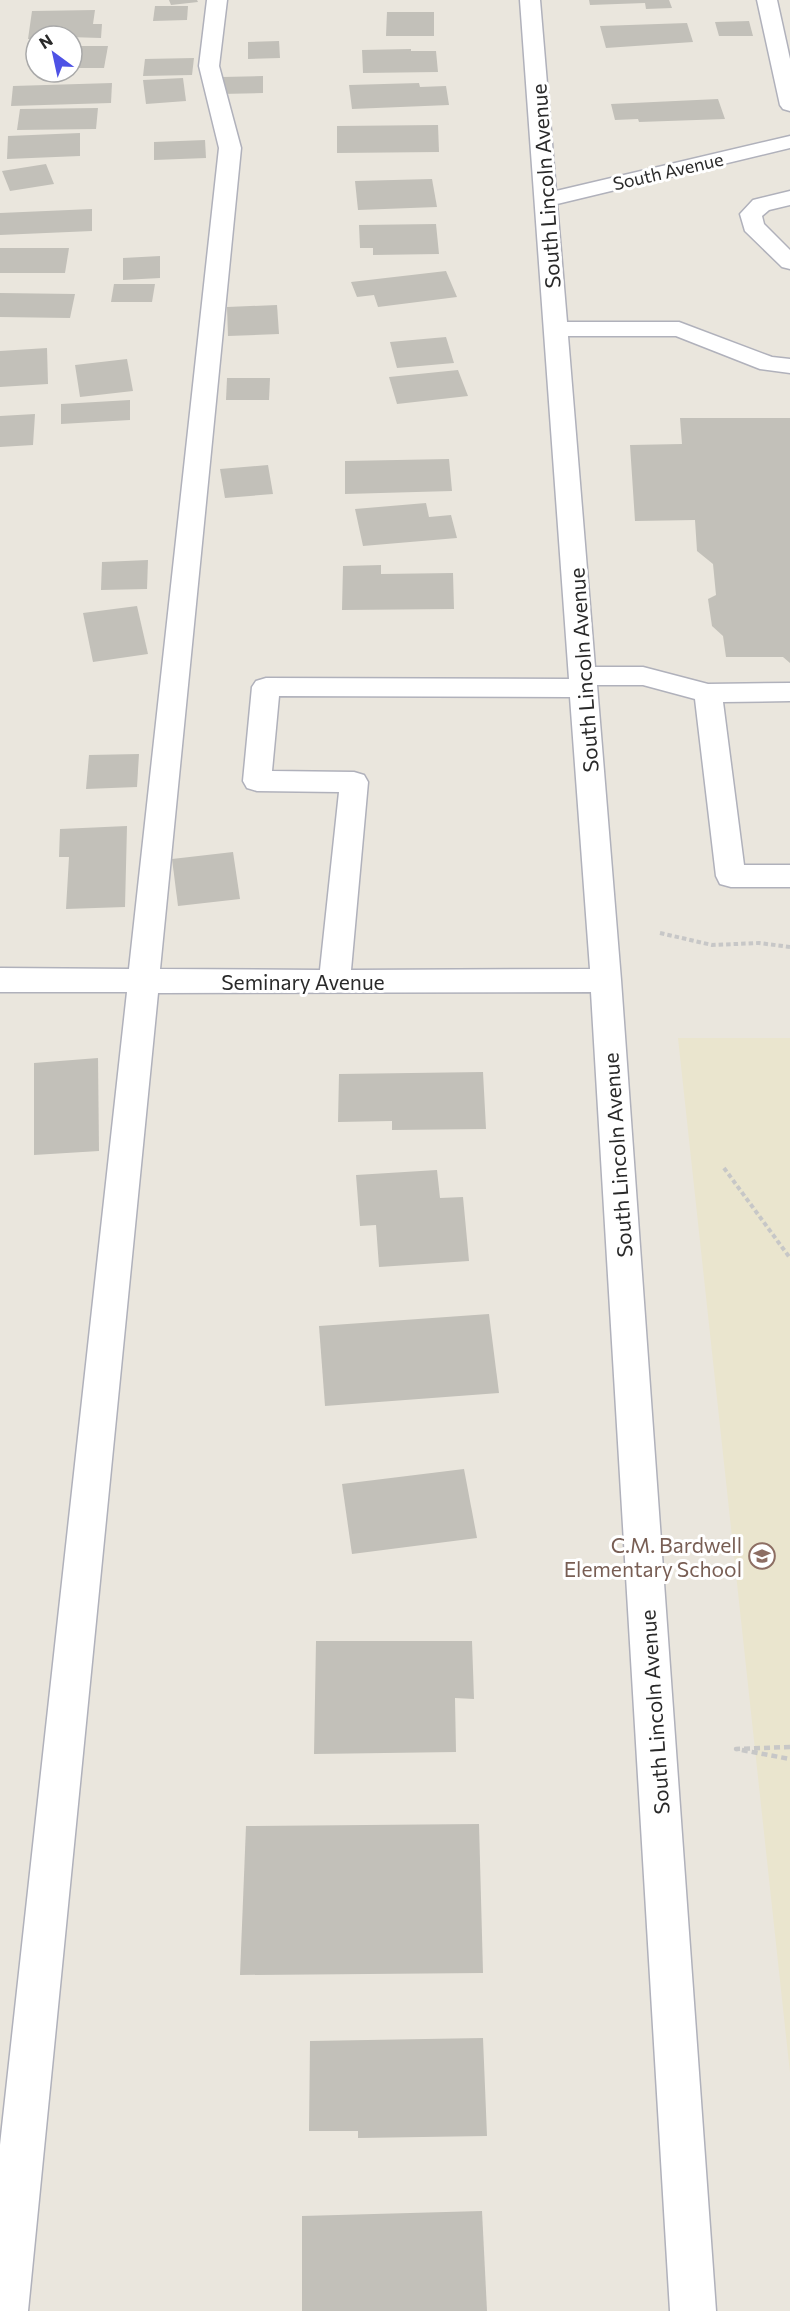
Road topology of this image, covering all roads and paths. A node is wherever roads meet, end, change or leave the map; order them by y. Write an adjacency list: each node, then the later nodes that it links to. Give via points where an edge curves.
1 (217, 0): 18 (street, via 209,66 230,148)
2 (530, 0): 7 (street, South Lincoln Avenue)
3 (767, 0): 4 (street)
4 (790, 105)
5 (790, 142): 7 (street, South Avenue)
6 (790, 198): 8 (street, via 760,205 751,214 753,226)
7 (547, 200): 9 (street, South Lincoln Avenue)
8 (790, 262)
9 (555, 329): 10 (street, via 679,329 768,364); 11 (street, South Lincoln Avenue)
10 (790, 366)
11 (584, 682): 13 (street, via 643,676); 19 (street, South Lincoln Avenue); 20 (street, via 266,687 257,781 354,783)
12 (790, 692): 13 (street)
13 (708, 693): 14 (street, via 731,876)
14 (790, 876)
15 (660, 933): 16 (path, via 712,945 759,943)
16 (790, 947)
17 (0, 980): 18 (street, Seminary Avenue)
18 (143, 980): 20 (street, Seminary Avenue); 25 (street)
19 (606, 980): 20 (street, Seminary Avenue); 26 (street, South Lincoln Avenue)
20 (334, 982)
21 (724, 1168): 22 (path)
22 (790, 1258)
23 (790, 1747): 24 (path, via 736,1749)
24 (790, 1759)
25 (5, 2311)
26 (693, 2311)

